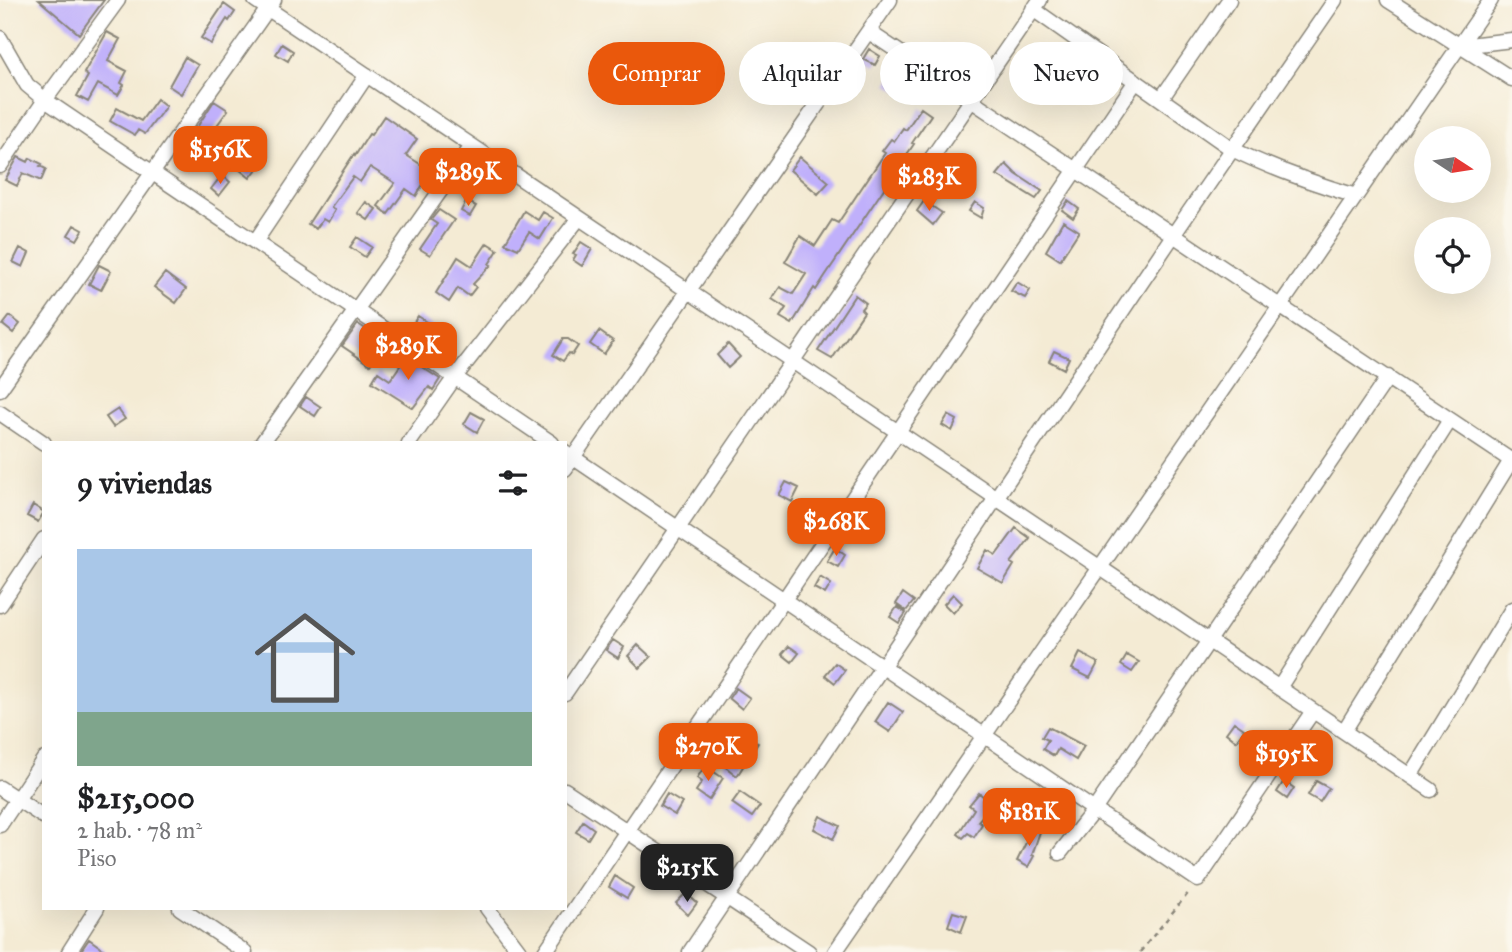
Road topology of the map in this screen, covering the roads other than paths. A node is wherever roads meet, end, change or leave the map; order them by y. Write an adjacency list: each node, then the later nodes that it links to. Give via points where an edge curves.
1 (118, 0): 20 (street)
2 (255, 0): 8 (street)
3 (890, 0): 10 (street)
4 (1229, 0): 19 (street)
5 (1335, 0): 24 (street)
6 (1388, 0): 14 (street)
7 (1491, 0): 14 (street)
8 (271, 4): 16 (street); 27 (street)
9 (1037, 5): 15 (street); 18 (street)
10 (869, 32): 13 (street); 32 (street)
11 (0, 38): 20 (street, via 27,85)
12 (1512, 40): 14 (street)
13 (884, 42)
14 (1460, 46): 17 (street); 28 (street)
15 (995, 66)
16 (368, 75): 23 (street); 31 (street)
17 (1512, 79)
18 (1136, 81): 19 (street); 26 (street)
19 (1161, 99): 24 (street)
20 (45, 100): 25 (street); 27 (street)
21 (969, 105): 35 (street)
22 (980, 105): 26 (street)
23 (472, 146): 29 (street); 34 (street)
24 (1232, 149): 28 (street); 30 (street)
25 (0, 166)
26 (1075, 168): 30 (street); 41 (street)
27 (152, 173): 31 (street); 38 (street)
28 (1356, 196): 33 (street)
29 (579, 218): 32 (street); 36 (street)
30 (1174, 234): 33 (street); 48 (street)
31 (255, 242): 34 (street)
32 (689, 291): 35 (street); 46 (street)
33 (1281, 305): 37 (street); 51 (street)
34 (356, 310): 36 (street); 42 (street)
35 (793, 361): 41 (street); 49 (street)
36 (455, 377): 43 (street); 44 (street)
37 (1388, 377): 40 (street); 55 (street)
38 (0, 389)
39 (0, 413): 45 (street)
40 (1450, 420): 47 (street); 57 (street)
41 (897, 431): 48 (street); 52 (street)
42 (263, 441)
43 (410, 441)
44 (549, 441)
45 (42, 442)
46 (568, 459): 49 (street)
47 (1512, 460): 60 (street)
48 (996, 497): 51 (street); 56 (street)
49 (678, 528): 52 (street); 58 (street)
50 (42, 542): 53 (street)
51 (1100, 567): 55 (street); 61 (street)
52 (783, 599): 56 (street); 71 (street)
53 (0, 605)
54 (1512, 609): 63 (street)
55 (1209, 640): 57 (street); 68 (street)
56 (882, 666): 61 (street); 73 (street)
57 (1279, 688): 59 (street)
58 (567, 689)
59 (1313, 711): 60 (street); 68 (street, via 1198,880)
60 (1344, 732): 63 (street)
61 (984, 736): 68 (street); 83 (street)
62 (42, 762): 67 (street)
63 (1410, 776): 65 (street)
64 (0, 788): 67 (street)
65 (1431, 790)
66 (567, 791): 71 (street)
67 (17, 799): 69 (street); 70 (street)
68 (1094, 810): 72 (street)
69 (42, 816)
70 (0, 825)
71 (627, 831): 73 (street); 80 (street)
72 (1060, 853)
73 (726, 897): 81 (street); 82 (street)
74 (96, 910): 77 (street)
75 (183, 910): 78 (street)
76 (488, 910): 79 (street)
77 (69, 952)
78 (245, 952)
79 (520, 952)
80 (545, 952)
81 (690, 952)
82 (808, 952)
83 (835, 952)

